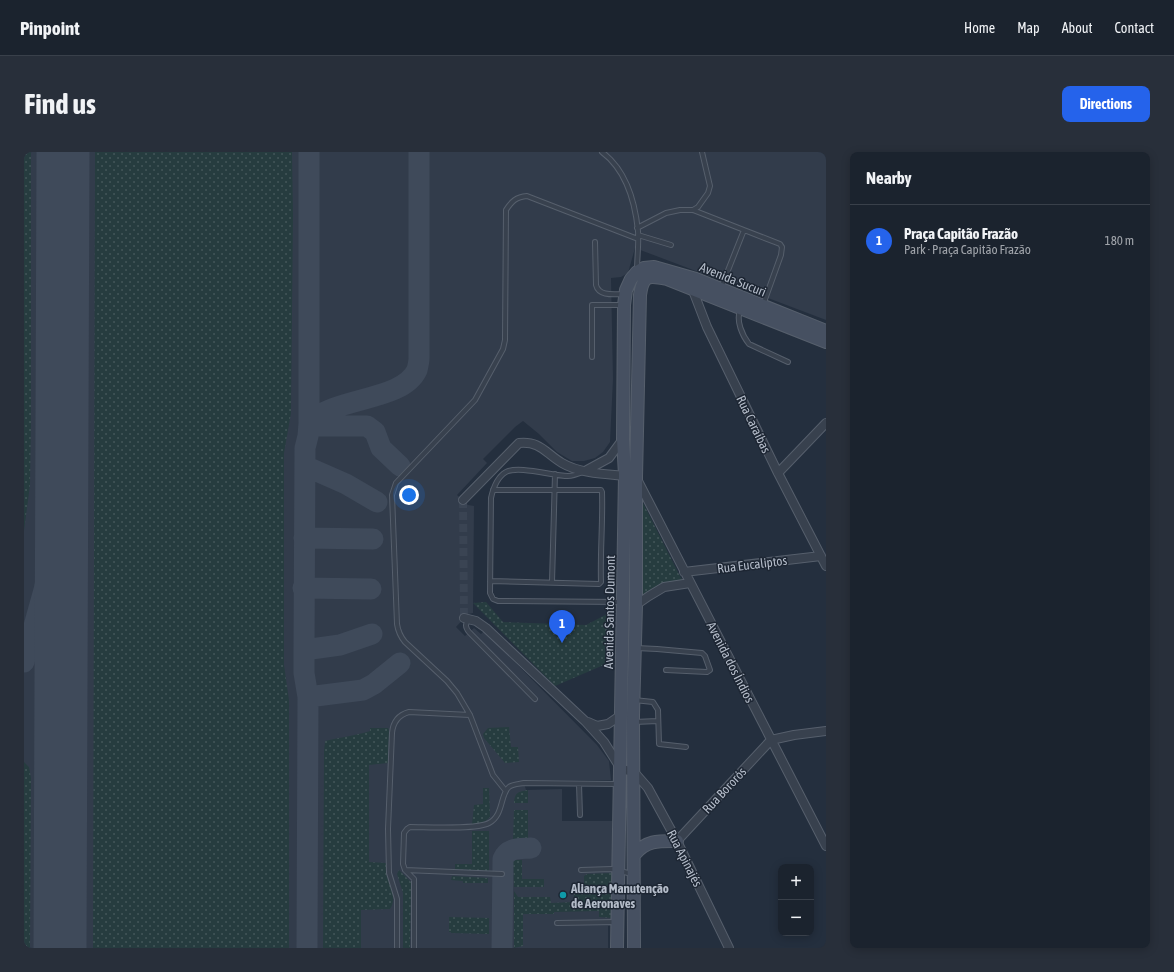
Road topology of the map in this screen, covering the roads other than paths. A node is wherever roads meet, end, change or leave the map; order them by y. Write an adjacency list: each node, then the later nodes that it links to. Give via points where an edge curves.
1 (602, 152): 4 (lane, via 620,170 628,186)
2 (702, 152): 3 (lane, via 710,186 708,193)
3 (693, 210): 4 (lane, via 666,213); 5 (lane)
4 (637, 228): 6 (lane)
5 (744, 230): 12 (lane); 15 (lane, via 782,247)
6 (638, 237): 8 (lane); 9 (lane); 46 (lane, via 527,196 518,197 511,203 506,210 503,349 475,400 393,489 398,631 405,642 447,681)
7 (595, 242): 13 (lane, via 597,290)
8 (671, 244)
9 (634, 275): 10 (main road, Avenida Sucuri, via 644,268 654,267); 11 (lane); 13 (main road, Avenida Santos Dumont)
10 (694, 284): 11 (main road, Avenida Sucuri, via 656,276 646,278); 12 (main road, Avenida Sucuri); 27 (street, Rua Caraíbas, via 707,327)
11 (642, 285): 17 (main road, Avenida Santos Dumont)
12 (719, 294): 14 (main road, Avenida Sucuri); 15 (main road, Avenida Sucuri)
13 (625, 299): 16 (main road, Avenida Santos Dumont); 20 (lane, via 592,305)
14 (741, 308): 15 (main road, Avenida Sucuri); 21 (lane, via 738,317 749,344)
15 (761, 311): 18 (main road, Avenida Sucuri); 19 (main road, Avenida Sucuri)
16 (624, 318): 17 (main road); 22 (main road, Avenida Santos Dumont)
17 (640, 318): 23 (main road, Avenida Santos Dumont)
18 (826, 332)
19 (826, 342)
20 (592, 357)
21 (788, 362)
22 (623, 406): 23 (main road); 25 (main road, Avenida Santos Dumont)
23 (637, 406): 29 (main road, Avenida Santos Dumont)
24 (826, 423): 27 (street)
25 (623, 439): 26 (street, via 609,458); 29 (main road, Avenida Santos Dumont)
26 (586, 471): 28 (lane, via 569,476); 29 (street); 32 (street, via 561,463 536,444 519,443)
27 (778, 473): 33 (street, Rua Caraíbas)
28 (555, 474): 30 (lane, via 508,470 499,478); 31 (lane)
29 (630, 476): 35 (street, Avenida dos Índios); 39 (main road, Avenida Santos Dumont); 40 (main road, Avenida Santos Dumont)
30 (493, 490): 31 (lane); 36 (lane)
31 (554, 490): 37 (lane); 37 (lane, via 601,490 603,526 600,583)
32 (463, 500)
33 (821, 556): 34 (street, Rua Caraíbas); 35 (street, Rua Eucaliptos)
34 (826, 566)
35 (684, 572): 38 (street, Avenida dos Índios)
36 (490, 581): 37 (lane); 39 (lane, via 490,593 493,599 498,601)
37 (552, 582)
38 (690, 583): 40 (street, via 664,587); 51 (street, Avenida dos Índios)
39 (623, 602): 47 (main road, Avenida Santos Dumont)
40 (636, 605): 42 (main road, Avenida Santos Dumont)
41 (467, 618): 44 (lane, via 466,628 469,632); 48 (street, via 486,628)
42 (636, 648): 43 (lane, via 702,652 710,670); 45 (main road, Avenida Santos Dumont)
43 (666, 670)
44 (535, 699)
45 (634, 700): 47 (main road, Avenida Santos Dumont); 49 (lane, via 653,702 658,710)
46 (470, 715): 57 (lane, via 494,775); 69 (lane, via 409,712 404,713 393,724 388,828 389,873 397,899)
47 (629, 717): 48 (street, via 597,726); 49 (lane); 53 (main road, Avenida Santos Dumont); 54 (main road, Avenida Santos Dumont)
48 (585, 721): 53 (street, via 604,742)
49 (658, 721): 52 (lane, via 659,744)
50 (826, 731): 51 (street)
51 (771, 740): 59 (street, Rua Bororós); 60 (street, Avenida dos Índios)
52 (686, 746)
53 (620, 769): 54 (street); 56 (main road, Avenida Santos Dumont)
54 (634, 772): 59 (street, Rua Apinajés, via 648,788); 61 (main road, Avenida Santos Dumont)
55 (579, 784): 56 (lane); 57 (lane, via 524,783 510,786); 58 (lane)
56 (620, 784): 64 (main road, Avenida Santos Dumont)
57 (505, 790): 62 (lane, via 502,806 490,823 476,827 406,828 403,858)
58 (580, 815)
59 (677, 841): 61 (main road, via 648,843); 73 (street, Rua Apinajés)
60 (826, 846)
61 (635, 854): 66 (main road, Avenida Santos Dumont)
62 (405, 870): 65 (lane); 70 (lane, via 414,879)
63 (581, 870): 64 (lane)
64 (619, 870): 66 (lane); 67 (main road, Avenida Santos Dumont)
65 (502, 874)
66 (635, 874): 72 (main road, Avenida Santos Dumont)
67 (618, 922): 68 (lane); 71 (main road, Avenida Santos Dumont)
68 (557, 923)
69 (397, 948)
70 (414, 948)
71 (618, 948)
72 (634, 948)
73 (729, 948)

